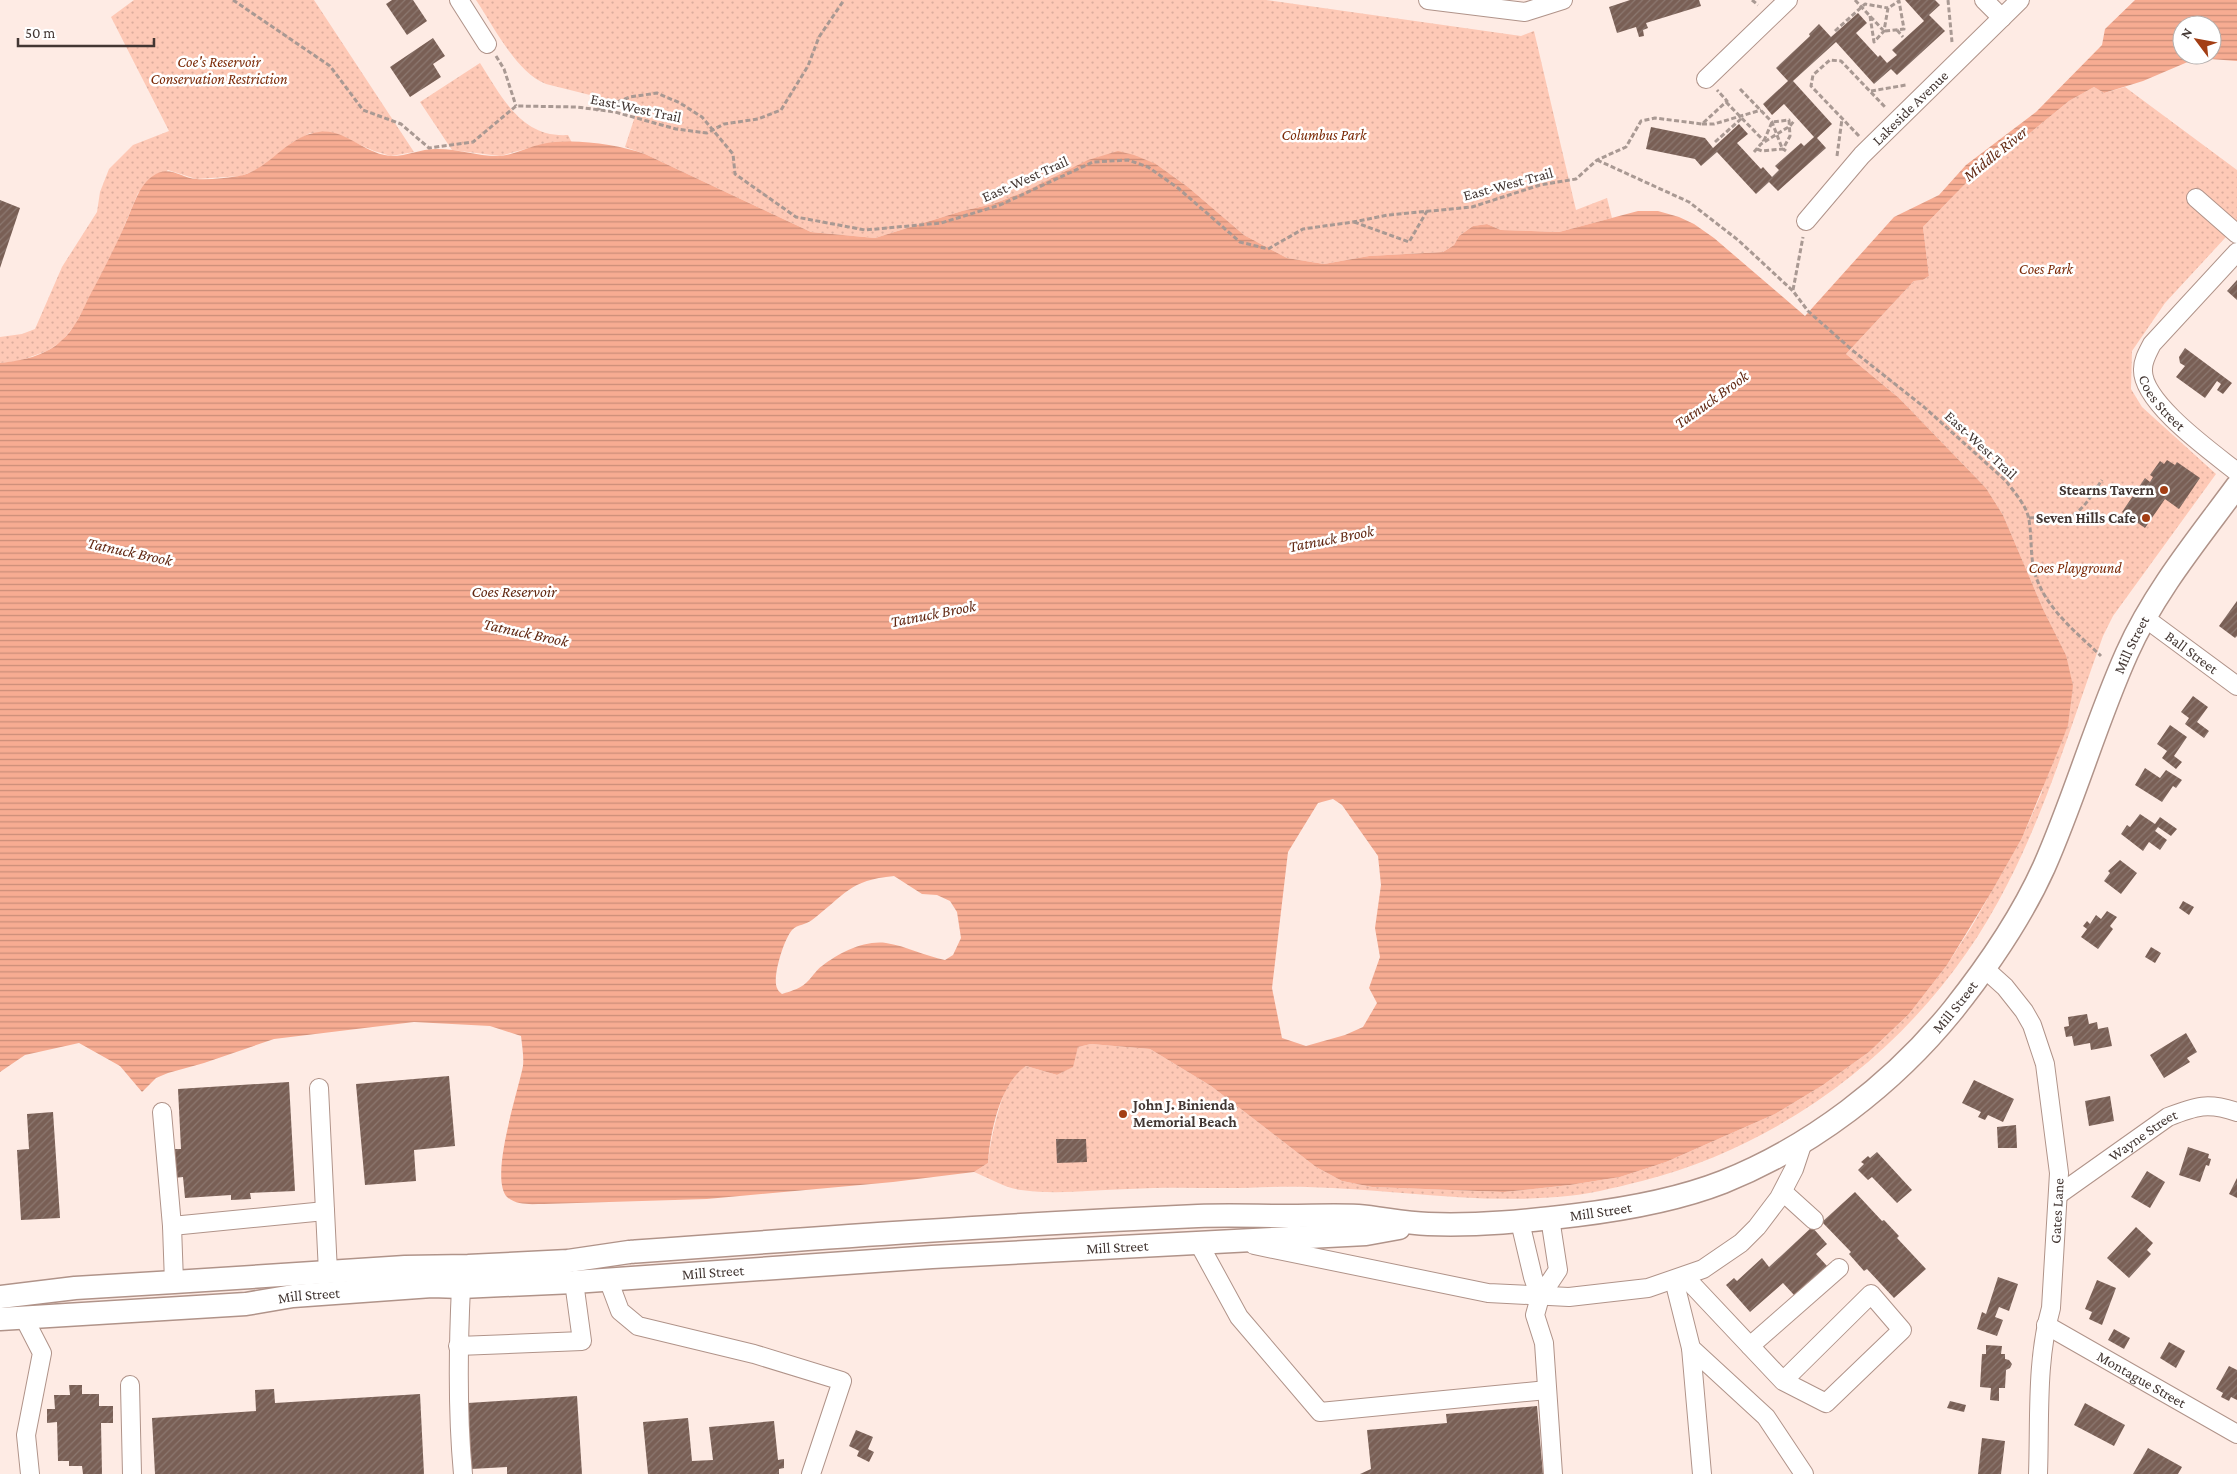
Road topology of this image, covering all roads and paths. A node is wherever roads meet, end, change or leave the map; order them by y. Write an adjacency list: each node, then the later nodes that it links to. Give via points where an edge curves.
1 (233, 0): 27 (path, via 330,66 363,110 401,124 429,148 473,142)
2 (459, 0): 20 (street)
3 (844, 0): 37 (path, via 819,37 808,66 781,110 758,119 724,124)
4 (1428, 0): 5 (street, via 1526,12)
5 (1563, 0)
6 (1788, 0): 22 (street)
7 (1855, 0): 12 (path)
8 (1948, 0): 21 (path)
9 (1984, 0): 15 (street)
10 (2020, 0): 15 (street, Lakeside Avenue)
11 (1865, 2): 12 (path); 13 (path)
12 (1861, 6): 14 (path); 17 (path)
13 (1888, 8): 16 (path, via 1899,1 1904,29); 18 (path)
14 (1870, 16): 18 (path); 18 (path, via 1874,42)
15 (2002, 18): 47 (street, Lakeside Avenue, via 1862,155)
16 (1896, 30): 18 (path); 19 (path)
17 (1835, 31)
18 (1884, 31)
19 (1902, 37)
20 (487, 44): 27 (path, via 504,69)
21 (1953, 45)
22 (1706, 79): 26 (path)
23 (1912, 84): 25 (path)
24 (1740, 89): 30 (path)
25 (1870, 91): 28 (path); 32 (path, via 1841,60 1830,60 1813,76 1811,86)
26 (1726, 102): 31 (path); 35 (path)
27 (516, 106): 29 (path, East-West Trail)
28 (1887, 109)
29 (596, 110): 37 (path, East-West Trail, via 676,129 707,133); 37 (path, via 630,97 656,93 702,117)
30 (1761, 110): 31 (path); 34 (path)
31 (1741, 118): 35 (path); 40 (path); 41 (path)
32 (1842, 118): 39 (path); 43 (path)
33 (1794, 121): 36 (path)
34 (1772, 122): 36 (path, via 1789,120); 38 (path); 40 (path)
35 (1702, 124): 44 (path, East-West Trail, via 1655,118 1641,121 1626,147)
36 (1790, 126): 38 (path); 42 (path)
37 (714, 130): 48 (path, East-West Trail, via 733,154 735,174 796,217 866,230 941,223 1000,205 1093,162 1128,160 1148,168 1178,188 1240,242 1268,249 1303,229)
38 (1776, 133): 40 (path); 42 (path)
39 (1860, 136)
40 (1764, 141): 42 (path, via 1756,150)
41 (1715, 142)
42 (1784, 150)
43 (1836, 159)
44 (1597, 160): 46 (path, East-West Trail, via 1576,178 1540,185 1472,208); 51 (path, via 1689,202 1738,240)
45 (2196, 198): 49 (street)
46 (1427, 211): 48 (path, East-West Trail); 48 (path, via 1408,242)
47 (1806, 221): 51 (path)
48 (1353, 222)
49 (2237, 234)
50 (2237, 252): 52 (street, Coes Street, via 2152,344 2142,370 2152,397 2163,409)
51 (1793, 291): 55 (path, East-West Trail, via 1808,311 1924,407 2006,481)
52 (2237, 472)
53 (2102, 480): 55 (path, via 2085,505 2071,516 2058,520)
54 (2237, 486): 56 (main road, Mill Street)
55 (2029, 518): 57 (path, East-West Trail, via 2035,573 2043,592 2051,607)
56 (2145, 618): 58 (street, Ball Street); 59 (main road, Mill Street, via 2111,692 2043,870 2021,912)
57 (2102, 656)
58 (2237, 686)
59 (1984, 969): 63 (main road, Mill Street, via 1914,1053 1874,1090 1827,1126); 65 (street, Gates Lane, via 2015,999 2037,1037 2045,1064 2059,1174)
60 (319, 1088): 66 (street)
61 (162, 1112): 71 (street)
62 (2237, 1112): 65 (street, Wayne Street, via 2205,1105 2168,1117)
63 (1804, 1139): 64 (street); 67 (main road, Mill Street, via 1723,1182 1613,1210)
64 (1783, 1192): 68 (street); 77 (street, via 1769,1213 1741,1243 1723,1258)
65 (2058, 1195): 87 (street, Gates Lane, via 2051,1308)
66 (325, 1211): 71 (street); 76 (street)
67 (1550, 1218): 69 (main road, Mill Street); 83 (street, via 1558,1270)
68 (1814, 1220)
69 (1520, 1222): 70 (main road, Mill Street); 83 (street)
70 (1425, 1224): 72 (main road, Mill Street, via 1366,1234); 74 (main road, Mill Street, via 1358,1216 1206,1216 865,1235 629,1252 568,1261)
71 (172, 1226): 79 (street)
72 (1228, 1240): 73 (main road, Mill Street); 83 (street, via 1464,1289)
73 (1198, 1242): 78 (main road, Mill Street); 93 (street, via 1239,1317 1320,1412)
74 (443, 1265): 76 (main road, Mill Street); 81 (main road)
75 (1839, 1268): 89 (street)
76 (328, 1272): 79 (main road, Mill Street)
77 (1680, 1278): 83 (street, via 1648,1288 1595,1295); 89 (street); 90 (street)
78 (608, 1279): 80 (main road, Mill Street); 98 (street, via 620,1311 638,1326 754,1354 842,1381)
79 (174, 1282): 84 (main road, Mill Street, via 75,1288)
80 (574, 1282): 82 (main road, Mill Street); 88 (street, via 582,1341)
81 (432, 1286): 82 (main road, Mill Street); 85 (main road, Mill Street, via 293,1296 246,1304)
82 (461, 1287): 88 (street)
83 (1540, 1296): 93 (street, via 1535,1315 1544,1343)
84 (0, 1298)
85 (24, 1318): 86 (main road, Mill Street); 95 (street, via 42,1353 26,1435)
86 (0, 1319)
87 (2046, 1325): 94 (street, Montague Street); 102 (street, Gates Lane)
88 (458, 1346): 97 (street, via 458,1425)
89 (1750, 1346): 91 (street)
90 (1691, 1348): 100 (street); 101 (street, via 1766,1417)
91 (1783, 1381): 91 (street, via 1826,1403 1902,1330 1871,1294)
92 (130, 1385): 96 (street)
93 (1547, 1390): 99 (street)
94 (2237, 1434)
95 (30, 1474)
96 (132, 1474)
97 (463, 1474)
98 (811, 1474)
99 (1553, 1474)
100 (1702, 1474)
101 (1804, 1474)
102 (2038, 1474)

